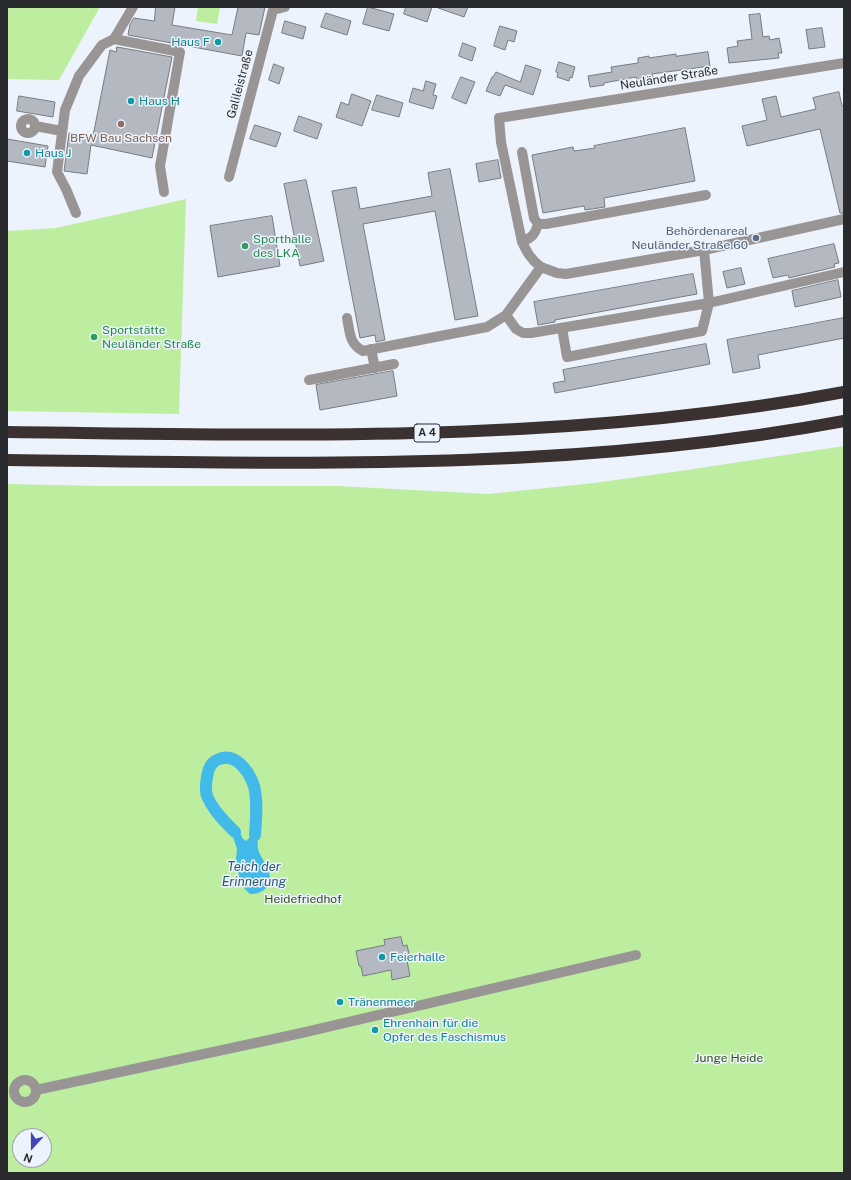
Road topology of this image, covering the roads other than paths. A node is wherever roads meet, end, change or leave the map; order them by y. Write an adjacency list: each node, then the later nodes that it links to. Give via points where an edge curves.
1 (133, 7): 4 (street)
2 (285, 7): 3 (street, Galileistraße)
3 (274, 8): 9 (street, Galileistraße)
4 (114, 39): 7 (street, via 102,45 79,76 65,110); 10 (street, via 180,52 160,166)
5 (844, 63): 15 (street, Neuländer Straße, via 499,118 501,142)
6 (35, 126): 7 (street)
7 (62, 131): 12 (street, via 56,172)
8 (522, 152): 14 (street, via 534,218)
9 (229, 177)
10 (164, 192)
11 (706, 195): 14 (street)
12 (76, 213)
13 (844, 219): 16 (street)
14 (538, 224): 15 (street, via 533,237)
15 (522, 242): 17 (street, via 527,254)
16 (704, 250): 17 (street, via 566,274); 19 (street)
17 (541, 267): 20 (street)
18 (844, 272): 19 (street)
19 (709, 303): 22 (street); 22 (street, via 702,331 567,357)
20 (506, 316): 22 (street, via 516,329 523,333); 23 (street, via 486,327)
21 (347, 318): 23 (street, via 352,342 356,348 363,351)
22 (562, 328)
23 (371, 349): 25 (street)
24 (394, 364): 25 (street)
25 (375, 368): 26 (street)
26 (309, 380)
27 (844, 392): 29 (highway, A 4, via 698,414 499,430 295,436)
28 (844, 421): 30 (highway, via 701,443 523,458 285,463)
29 (7, 432)
30 (7, 460)
31 (636, 955): 32 (street, via 296,1034)
32 (36, 1090): 33 (street, via 29,1101 23,1102); 33 (street, via 33,1084 23,1080 16,1085)
33 (11, 1094)

